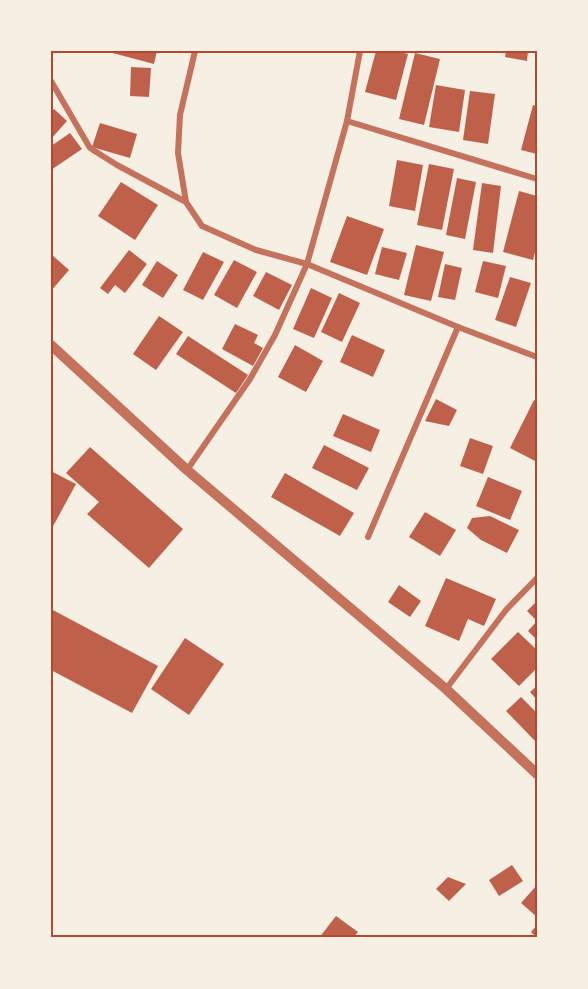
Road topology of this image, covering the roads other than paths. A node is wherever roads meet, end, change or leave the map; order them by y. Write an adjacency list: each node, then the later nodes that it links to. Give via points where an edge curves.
1 (195, 51): 6 (street, via 180,115 178,153)
2 (360, 51): 4 (street)
3 (51, 81): 6 (street, via 90,148)
4 (347, 121): 5 (street); 7 (street)
5 (537, 179)
6 (186, 202): 7 (street, via 202,226 256,250)
7 (307, 264): 8 (street); 11 (street, via 250,379)
8 (458, 327): 10 (street); 12 (street)
9 (51, 345): 11 (street)
10 (537, 357)
11 (187, 470): 14 (street)
12 (368, 537)
13 (537, 578): 14 (street, via 506,610)
14 (446, 689): 15 (street)
15 (537, 774)

